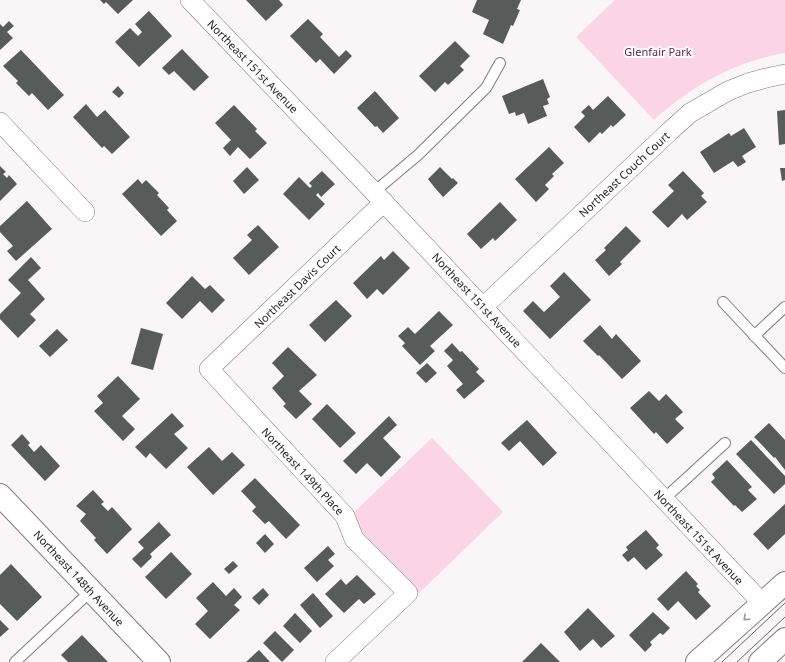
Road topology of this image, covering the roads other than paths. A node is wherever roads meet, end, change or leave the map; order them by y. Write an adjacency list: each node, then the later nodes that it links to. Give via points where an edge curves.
1 (190, 0): 5 (street, Northeast 151st Avenue)
2 (500, 63): 5 (lane, via 486,88)
3 (785, 74): 8 (street, Northeast Couch Court, via 728,91 690,114)
4 (0, 122): 6 (street)
5 (379, 197): 8 (street, Northeast 151st Avenue); 12 (street, Northeast Davis Court)
6 (85, 212)
7 (723, 302): 10 (lane)
8 (483, 307): 15 (street, Northeast 151st Avenue)
9 (785, 307): 10 (lane)
10 (754, 336): 11 (lane)
11 (785, 368)
12 (209, 369): 22 (street, Northeast 149th Place, via 345,516 354,539 408,593)
13 (725, 444): 15 (lane)
14 (0, 495): 17 (main road, Northeast 148th Avenue)
15 (664, 499): 18 (street, Northeast 151st Avenue)
16 (785, 583): 18 (main road)
17 (91, 591): 20 (lane); 21 (main road, Northeast 148th Avenue)
18 (762, 603): 23 (main road, one-way to 23)
19 (785, 639): 24 (main road)
20 (15, 662)
21 (159, 662)
22 (335, 662)
23 (697, 662)
24 (760, 662)

